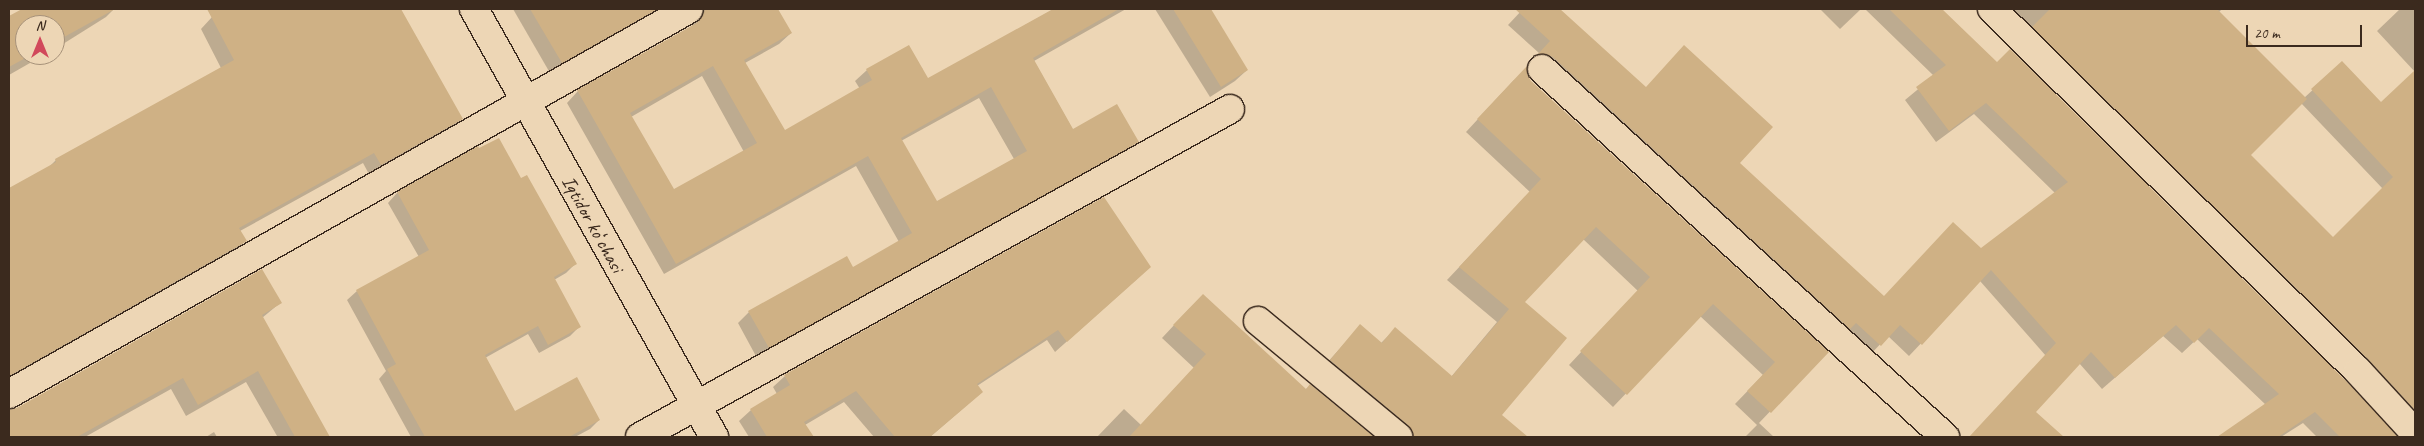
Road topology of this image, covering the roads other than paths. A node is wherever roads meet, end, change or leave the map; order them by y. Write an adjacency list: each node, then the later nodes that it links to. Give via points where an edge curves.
1 (474, 9): 5 (street, Iqtidor koʻchasi)
2 (689, 9): 5 (street)
3 (1992, 9): 10 (street, via 2358,371)
4 (1542, 69): 14 (street)
5 (524, 102): 8 (street); 9 (street, Iqtidor koʻchasi)
6 (1230, 109): 9 (street)
7 (1258, 321): 13 (street)
8 (9, 394)
9 (695, 406): 11 (street); 12 (street, Iqtidor koʻchasi)
10 (2415, 433)
11 (640, 437)
12 (714, 437)
13 (1398, 437)
14 (1945, 437)

